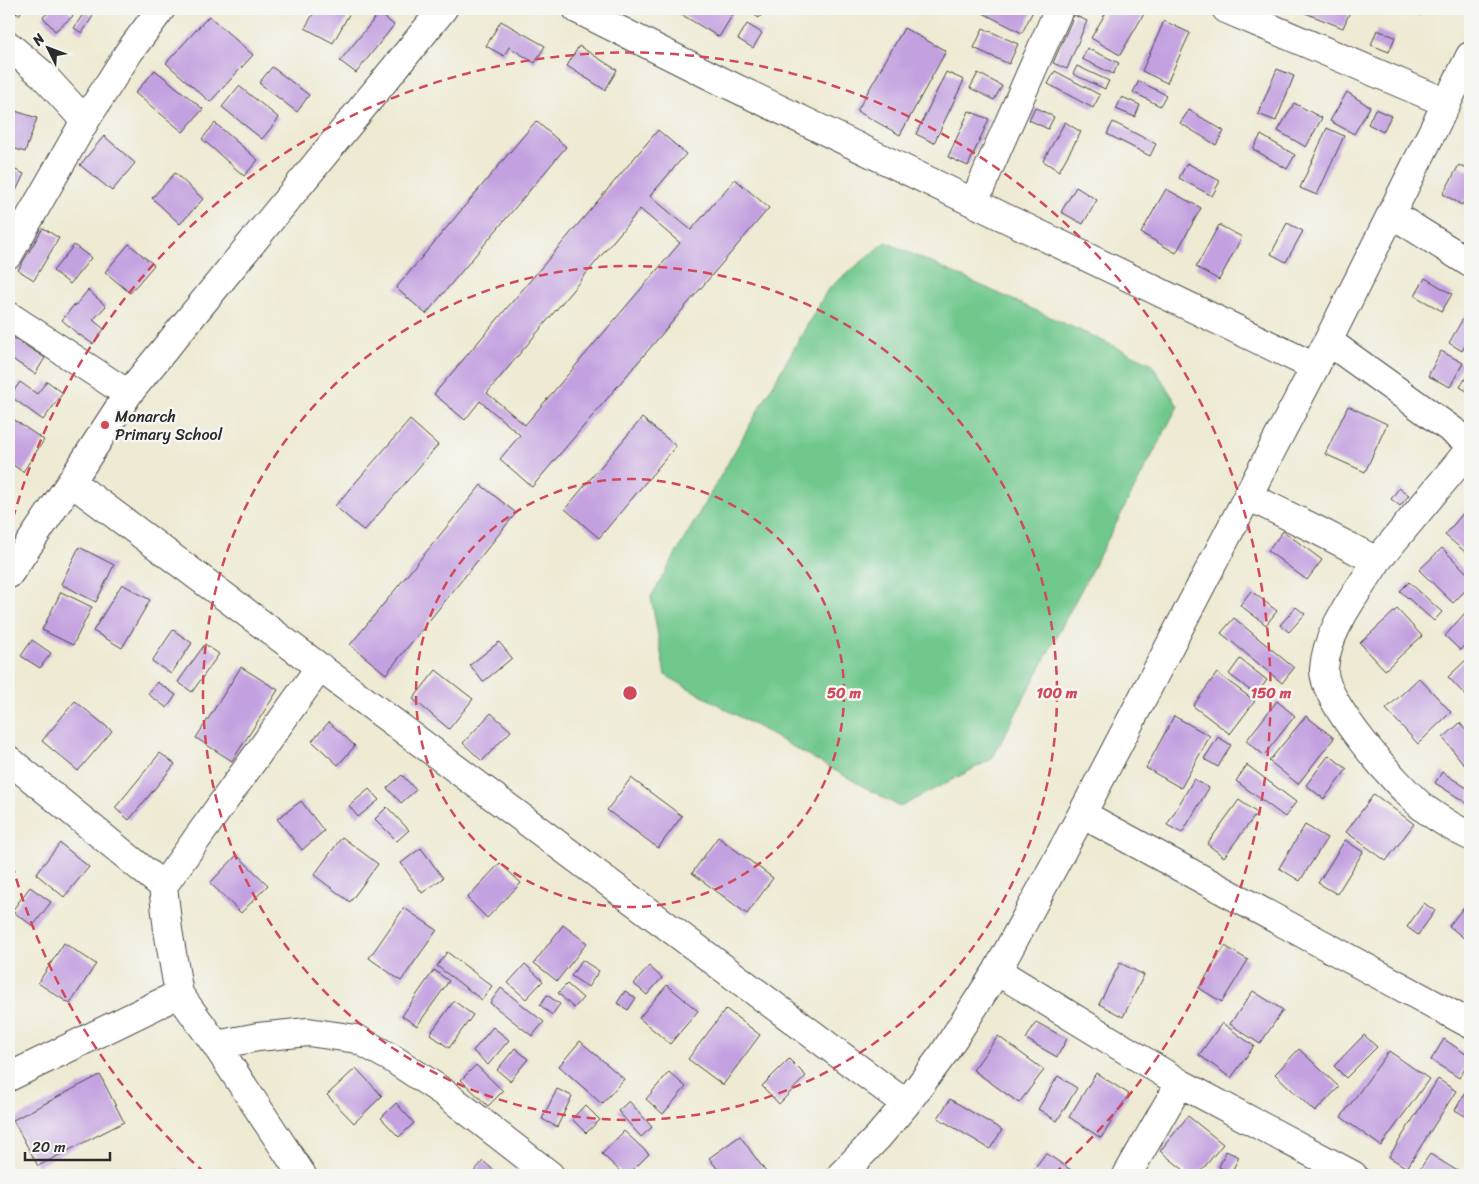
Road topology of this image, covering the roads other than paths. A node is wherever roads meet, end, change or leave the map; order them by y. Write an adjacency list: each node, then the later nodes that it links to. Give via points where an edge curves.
1 (161, 9): 9 (street)
2 (443, 9): 17 (street)
3 (577, 9): 10 (street)
4 (1059, 9): 10 (street)
5 (1226, 9): 8 (street)
6 (9, 46): 9 (street, via 43,75)
7 (1470, 56): 8 (street)
8 (1447, 103): 11 (street)
9 (85, 120): 12 (street)
10 (974, 202): 16 (street)
11 (1392, 214): 13 (street); 15 (street)
12 (9, 254)
13 (1470, 263)
14 (9, 316): 17 (street)
15 (1328, 341): 16 (street); 18 (street)
16 (1315, 367): 21 (street)
17 (128, 394): 20 (street)
18 (1470, 443)
19 (1470, 449): 22 (street)
20 (71, 482): 23 (street); 24 (street)
21 (1248, 496): 22 (street); 26 (street)
22 (1377, 561): 27 (street, via 1327,647 1324,672 1331,697 1361,741 1406,791 1424,808)
23 (9, 574)
24 (320, 667): 28 (street); 35 (street)
25 (9, 760): 28 (street)
26 (1082, 814): 29 (street); 31 (street)
27 (1470, 836)
28 (163, 886): 30 (street)
29 (997, 971): 34 (street); 35 (street, via 944,1053)
30 (180, 994): 32 (street); 33 (street)
31 (1470, 1024)
32 (216, 1046): 37 (street); 38 (street, via 258,1036 308,1032 357,1039 443,1092)
33 (9, 1077)
34 (1180, 1083): 36 (street); 40 (street)
35 (906, 1104): 39 (street)
36 (1132, 1173)
37 (302, 1175)
38 (550, 1175)
39 (841, 1175)
40 (1353, 1175)

